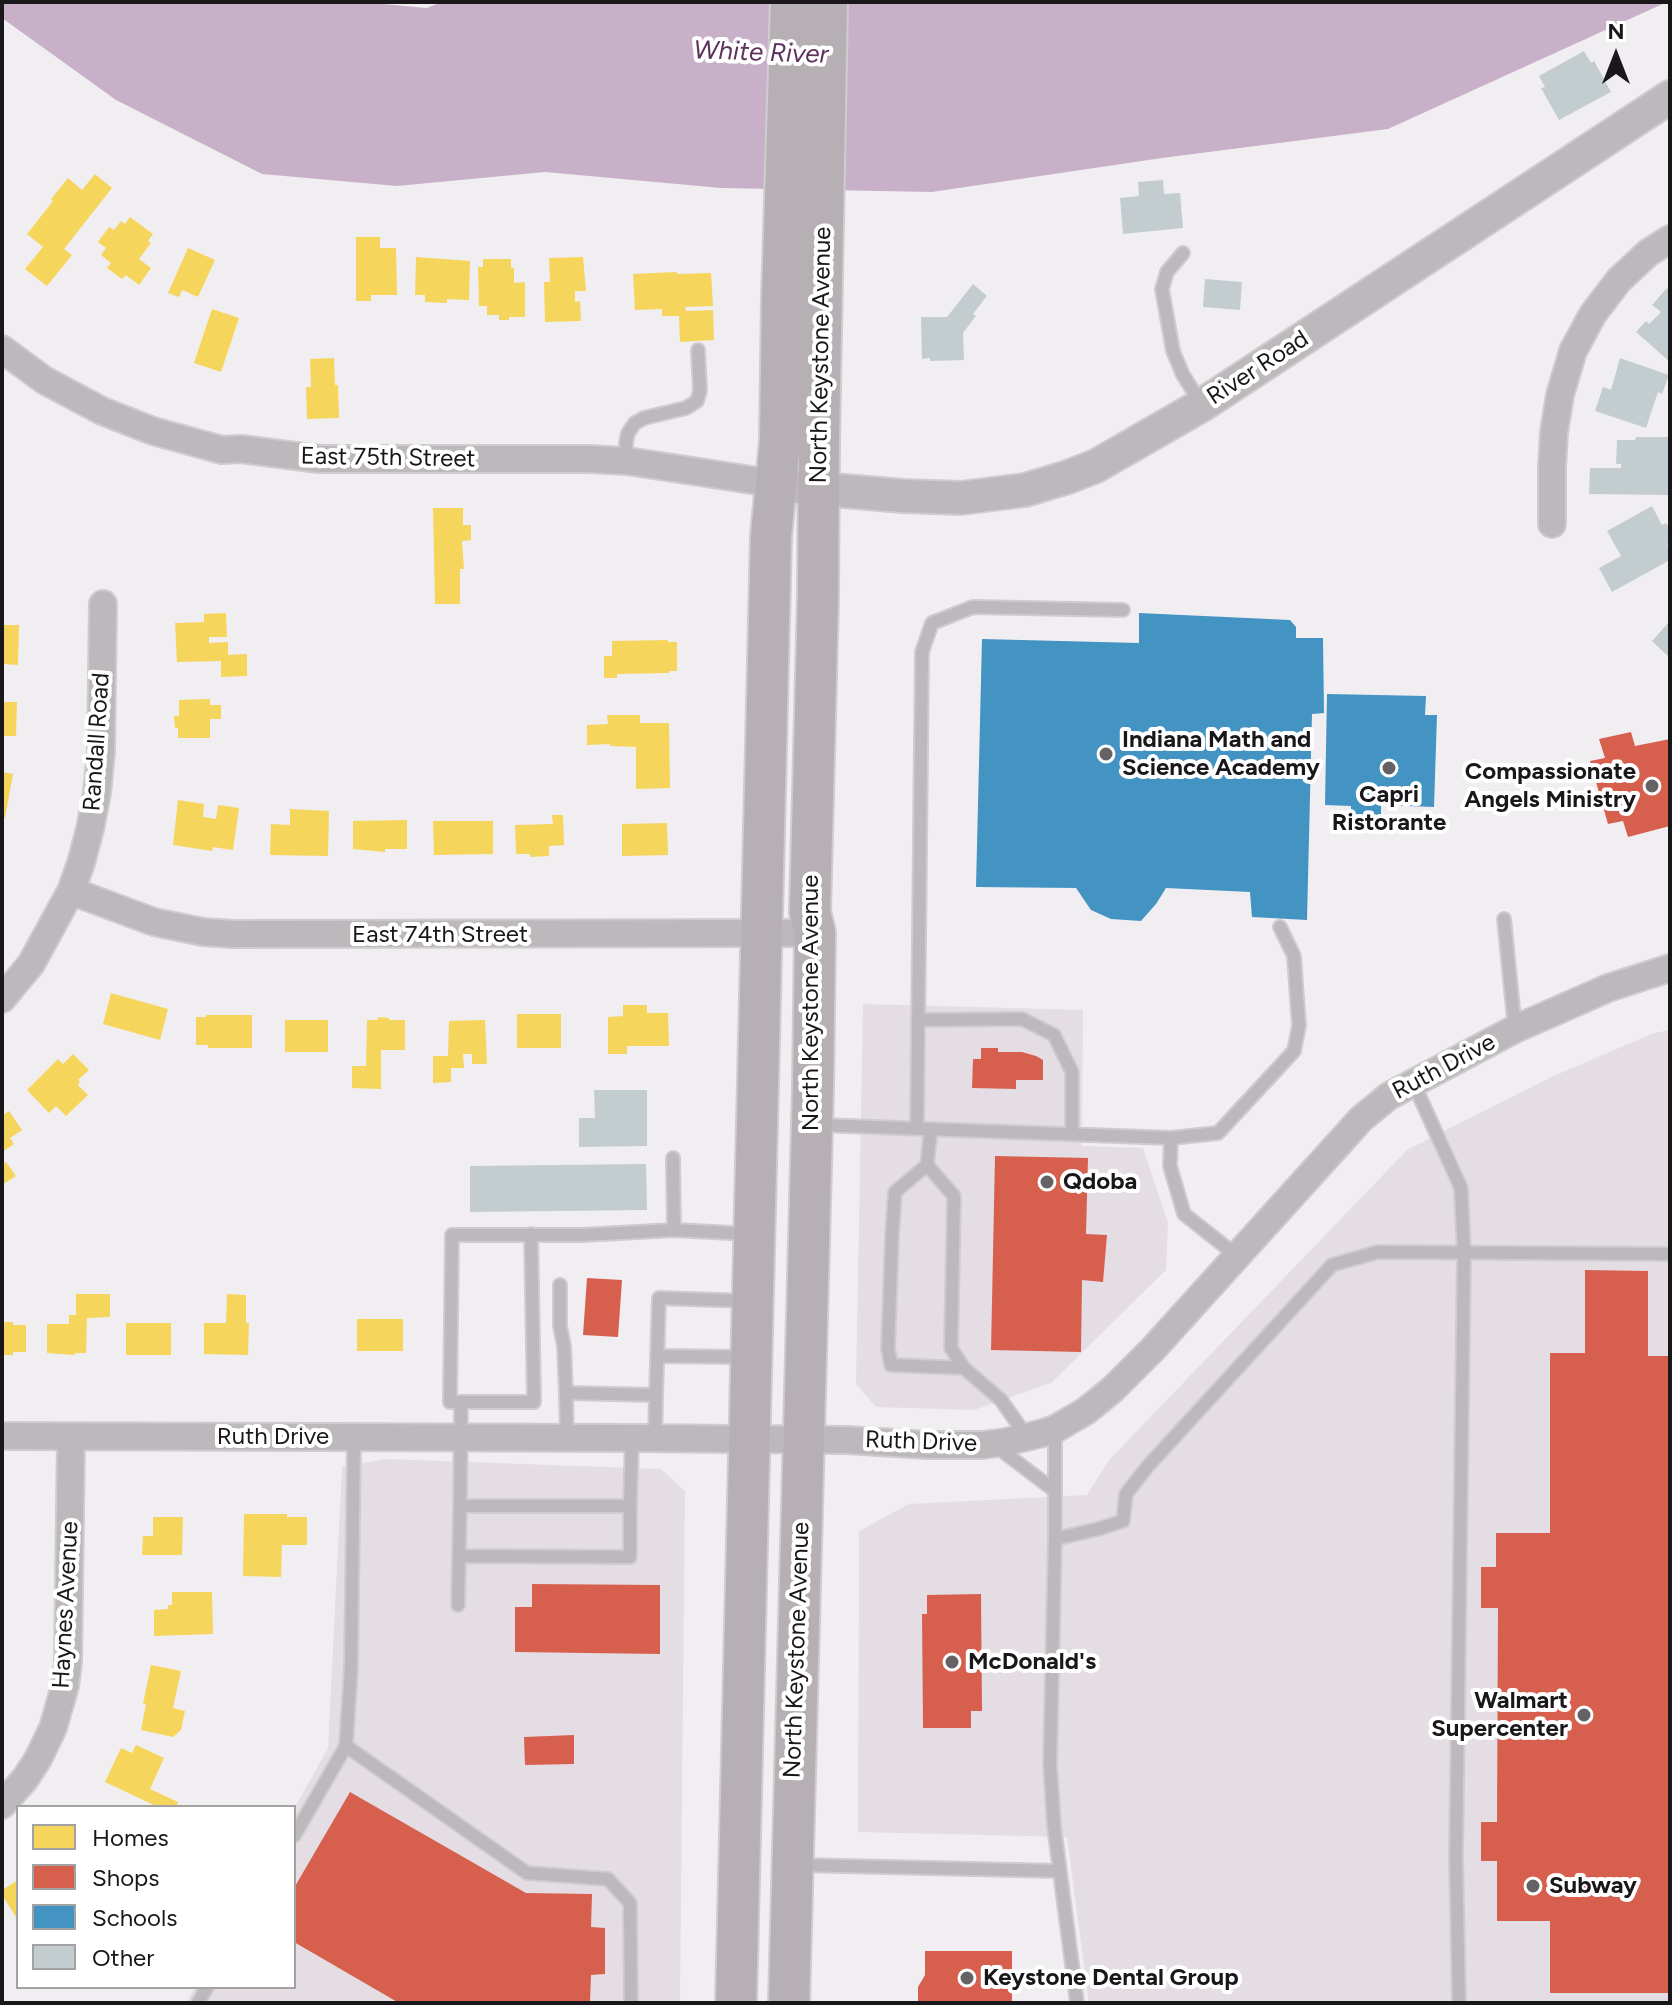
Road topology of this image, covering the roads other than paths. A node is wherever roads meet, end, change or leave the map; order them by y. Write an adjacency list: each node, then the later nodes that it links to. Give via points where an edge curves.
1 (791, 2): 5 (main road, North Keystone Avenue)
2 (827, 2): 5 (main road, North Keystone Avenue)
3 (1670, 97): 9 (street, River Road)
4 (1670, 239): 12 (street, via 1619,280 1573,351 1554,432)
5 (803, 240): 11 (main road, North Keystone Avenue, via 780,441)
6 (1183, 253): 9 (lane, via 1167,272 1162,289 1173,351)
7 (2, 349): 10 (street, East 75th Street, via 44,380 102,411 222,450 319,459)
8 (698, 350): 10 (lane, via 697,401 635,423 628,433)
9 (1202, 405): 11 (street, River Road, via 1096,466 1025,490 938,498)
10 (627, 461): 11 (street, East 75th Street)
11 (798, 487): 18 (main road, North Keystone Avenue, via 771,536); 19 (main road, North Keystone Avenue, via 818,597 810,912)
12 (1552, 524)
13 (103, 604): 15 (street, Randall Road, via 97,793)
14 (1123, 610): 22 (lane, via 973,607 932,623 922,652)
15 (71, 891): 18 (street, East 74th Street, via 154,922 232,934); 21 (street, Randall Road, via 31,964)
16 (1504, 919): 23 (lane)
17 (1280, 927): 28 (lane, via 1294,956 1299,1026 1294,1051 1218,1133)
18 (763, 933): 19 (street, East 74th Street); 33 (main road, North Keystone Avenue)
19 (815, 933): 25 (main road, North Keystone Avenue)
20 (1670, 968): 23 (street, Ruth Drive, via 1608,988)
21 (2, 999)
22 (918, 1020): 26 (lane); 27 (lane, via 1022,1019 1054,1035 1072,1072)
23 (1515, 1029): 24 (street, Ruth Drive)
24 (1413, 1082): 34 (lane, via 1461,1188); 36 (street, Ruth Drive, via 1361,1119)
25 (812, 1124): 26 (lane); 54 (main road, North Keystone Avenue)
26 (924, 1129): 27 (lane); 30 (lane)
27 (1072, 1134): 28 (lane)
28 (1171, 1138): 36 (lane, via 1170,1166 1184,1214)
29 (673, 1158): 31 (lane)
30 (927, 1165): 41 (lane, via 954,1196 951,1348); 41 (lane, via 895,1192 889,1357 891,1365)
31 (674, 1230): 32 (lane); 33 (lane)
32 (531, 1234): 44 (lane, via 534,1402); 44 (lane, via 452,1235 450,1402)
33 (754, 1234): 38 (main road, North Keystone Avenue)
34 (1464, 1254): 35 (lane); 59 (lane, via 1378,1252 1332,1265 1148,1466 1126,1494 1123,1521); 71 (lane)
35 (1670, 1254)
36 (1237, 1256): 45 (street, Ruth Drive, via 1113,1389)
37 (560, 1285): 42 (lane)
38 (752, 1301): 39 (lane, via 659,1298); 40 (main road, North Keystone Avenue)
39 (657, 1356): 40 (lane); 43 (lane)
40 (751, 1357): 53 (main road, North Keystone Avenue)
41 (964, 1368): 50 (lane, via 1001,1400)
42 (566, 1393): 43 (lane); 51 (lane)
43 (656, 1395): 52 (lane)
44 (461, 1402): 49 (lane)
45 (1055, 1429): 50 (street, Ruth Drive); 56 (lane)
46 (2, 1436): 47 (street, Ruth Drive)
47 (71, 1437): 48 (street, Ruth Drive); 63 (street, Haynes Avenue, via 65,1686 38,1759)
48 (354, 1437): 49 (street, Ruth Drive); 62 (lane)
49 (460, 1437): 51 (street, Ruth Drive); 57 (lane)
50 (1027, 1437): 55 (street, Ruth Drive)
51 (567, 1438): 52 (street, Ruth Drive)
52 (644, 1438): 53 (street, Ruth Drive); 58 (lane)
53 (749, 1439): 54 (street, Ruth Drive); 68 (main road, North Keystone Avenue)
54 (803, 1440): 55 (street, Ruth Drive); 65 (main road, North Keystone Avenue)
55 (993, 1444): 56 (lane)
56 (1055, 1491): 59 (lane)
57 (460, 1506): 58 (lane); 60 (lane)
58 (630, 1506): 60 (lane, via 630,1557)
59 (1055, 1539): 66 (lane, via 1050,1763)
60 (459, 1556): 61 (lane)
61 (458, 1605)
62 (346, 1746): 64 (lane); 67 (lane, via 527,1873 608,1879 630,1903)
63 (2, 1805)
64 (296, 1833)
65 (792, 1865): 66 (lane); 69 (main road, North Keystone Avenue)
66 (1059, 1871): 70 (lane)
67 (631, 2003)
68 (736, 2003)
69 (789, 2003)
70 (1077, 2003)
71 (1459, 2003)

